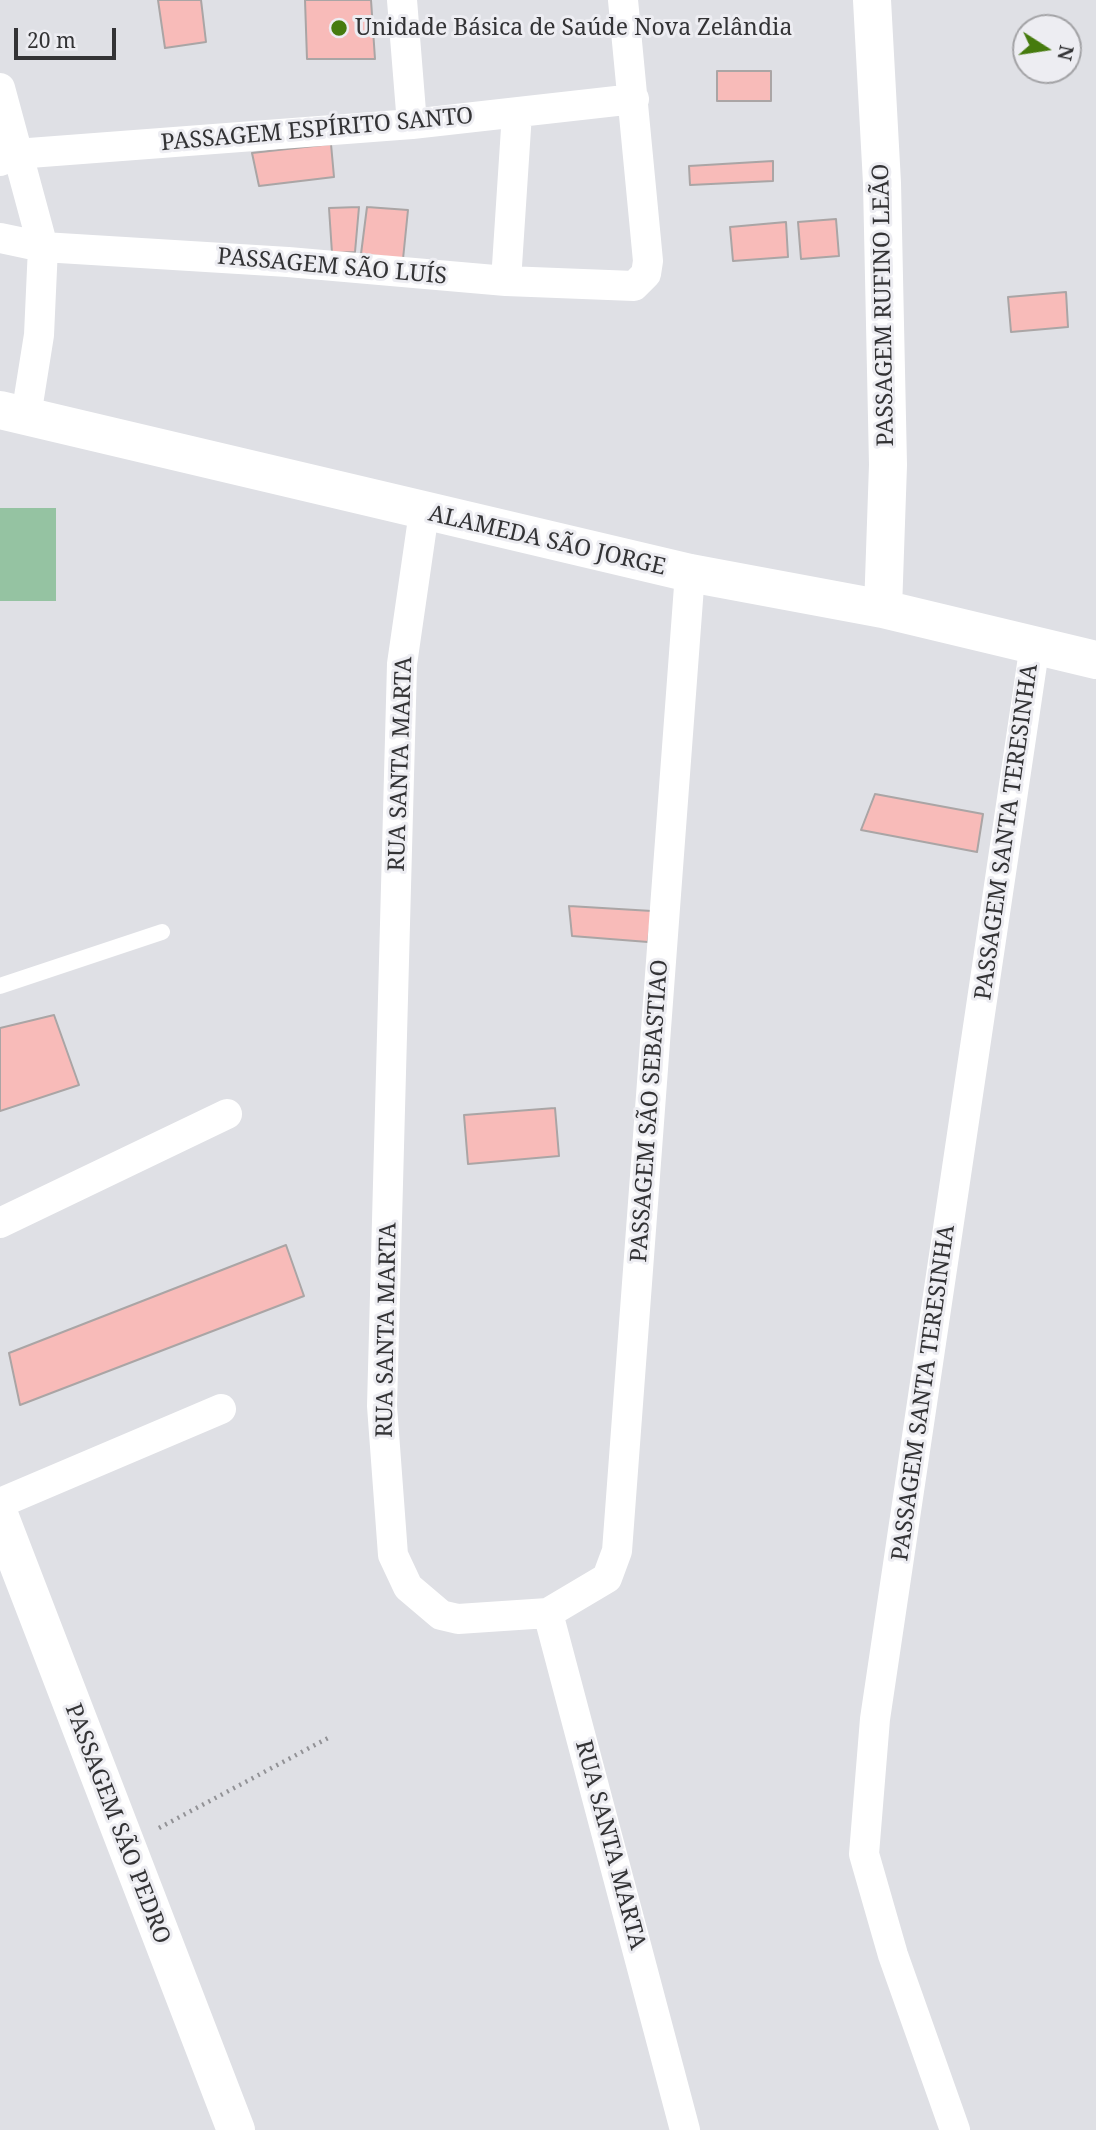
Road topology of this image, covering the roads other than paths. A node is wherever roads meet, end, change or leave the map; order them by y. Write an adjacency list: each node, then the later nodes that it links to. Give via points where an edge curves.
1 (402, 0): 7 (street)
2 (623, 0): 5 (street)
3 (872, 0): 15 (street, PASSAGEM RUFINO LEÃO, via 882,183 888,465)
4 (0, 88): 8 (street)
5 (634, 99): 6 (street, PASSAGEM ESPÍRITO SANTO); 11 (street, PASSAGEM SÃO LUÍS, via 646,274 634,285)
6 (517, 113): 7 (street, PASSAGEM ESPÍRITO SANTO); 11 (street)
7 (412, 124): 8 (street, PASSAGEM ESPÍRITO SANTO)
8 (8, 157): 10 (street)
9 (0, 238): 10 (street, PASSAGEM SÃO LUÍS)
10 (43, 247): 11 (street, PASSAGEM SÃO LUÍS); 12 (street, via 39,335)
11 (506, 281)
12 (13, 413): 13 (street, ALAMEDA SÃO JORGE)
13 (424, 512): 14 (street, ALAMEDA SÃO JORGE); 25 (street, RUA SANTA MARTA, via 402,664 382,1406 393,1555 408,1587 441,1615 458,1619)
14 (690, 573): 15 (street, ALAMEDA SÃO JORGE); 25 (street, PASSAGEM SÃO SEBASTIAO, via 617,1551 607,1578)
15 (883, 609): 16 (street, ALAMEDA SÃO JORGE)
16 (1035, 644): 17 (street, ALAMEDA SÃO JORGE); 28 (street, PASSAGEM SANTA TERESINHA, via 877,1705 864,1854 892,1955)
17 (1096, 660)
18 (162, 932): 19 (lane)
19 (0, 986)
20 (227, 1114): 21 (street)
21 (0, 1223)
22 (221, 1409): 23 (street)
23 (0, 1503)
24 (0, 1517): 26 (street, PASSAGEM SÃO PEDRO)
25 (548, 1613): 27 (street, RUA SANTA MARTA)
26 (236, 2130)
27 (685, 2130)
28 (955, 2130)

